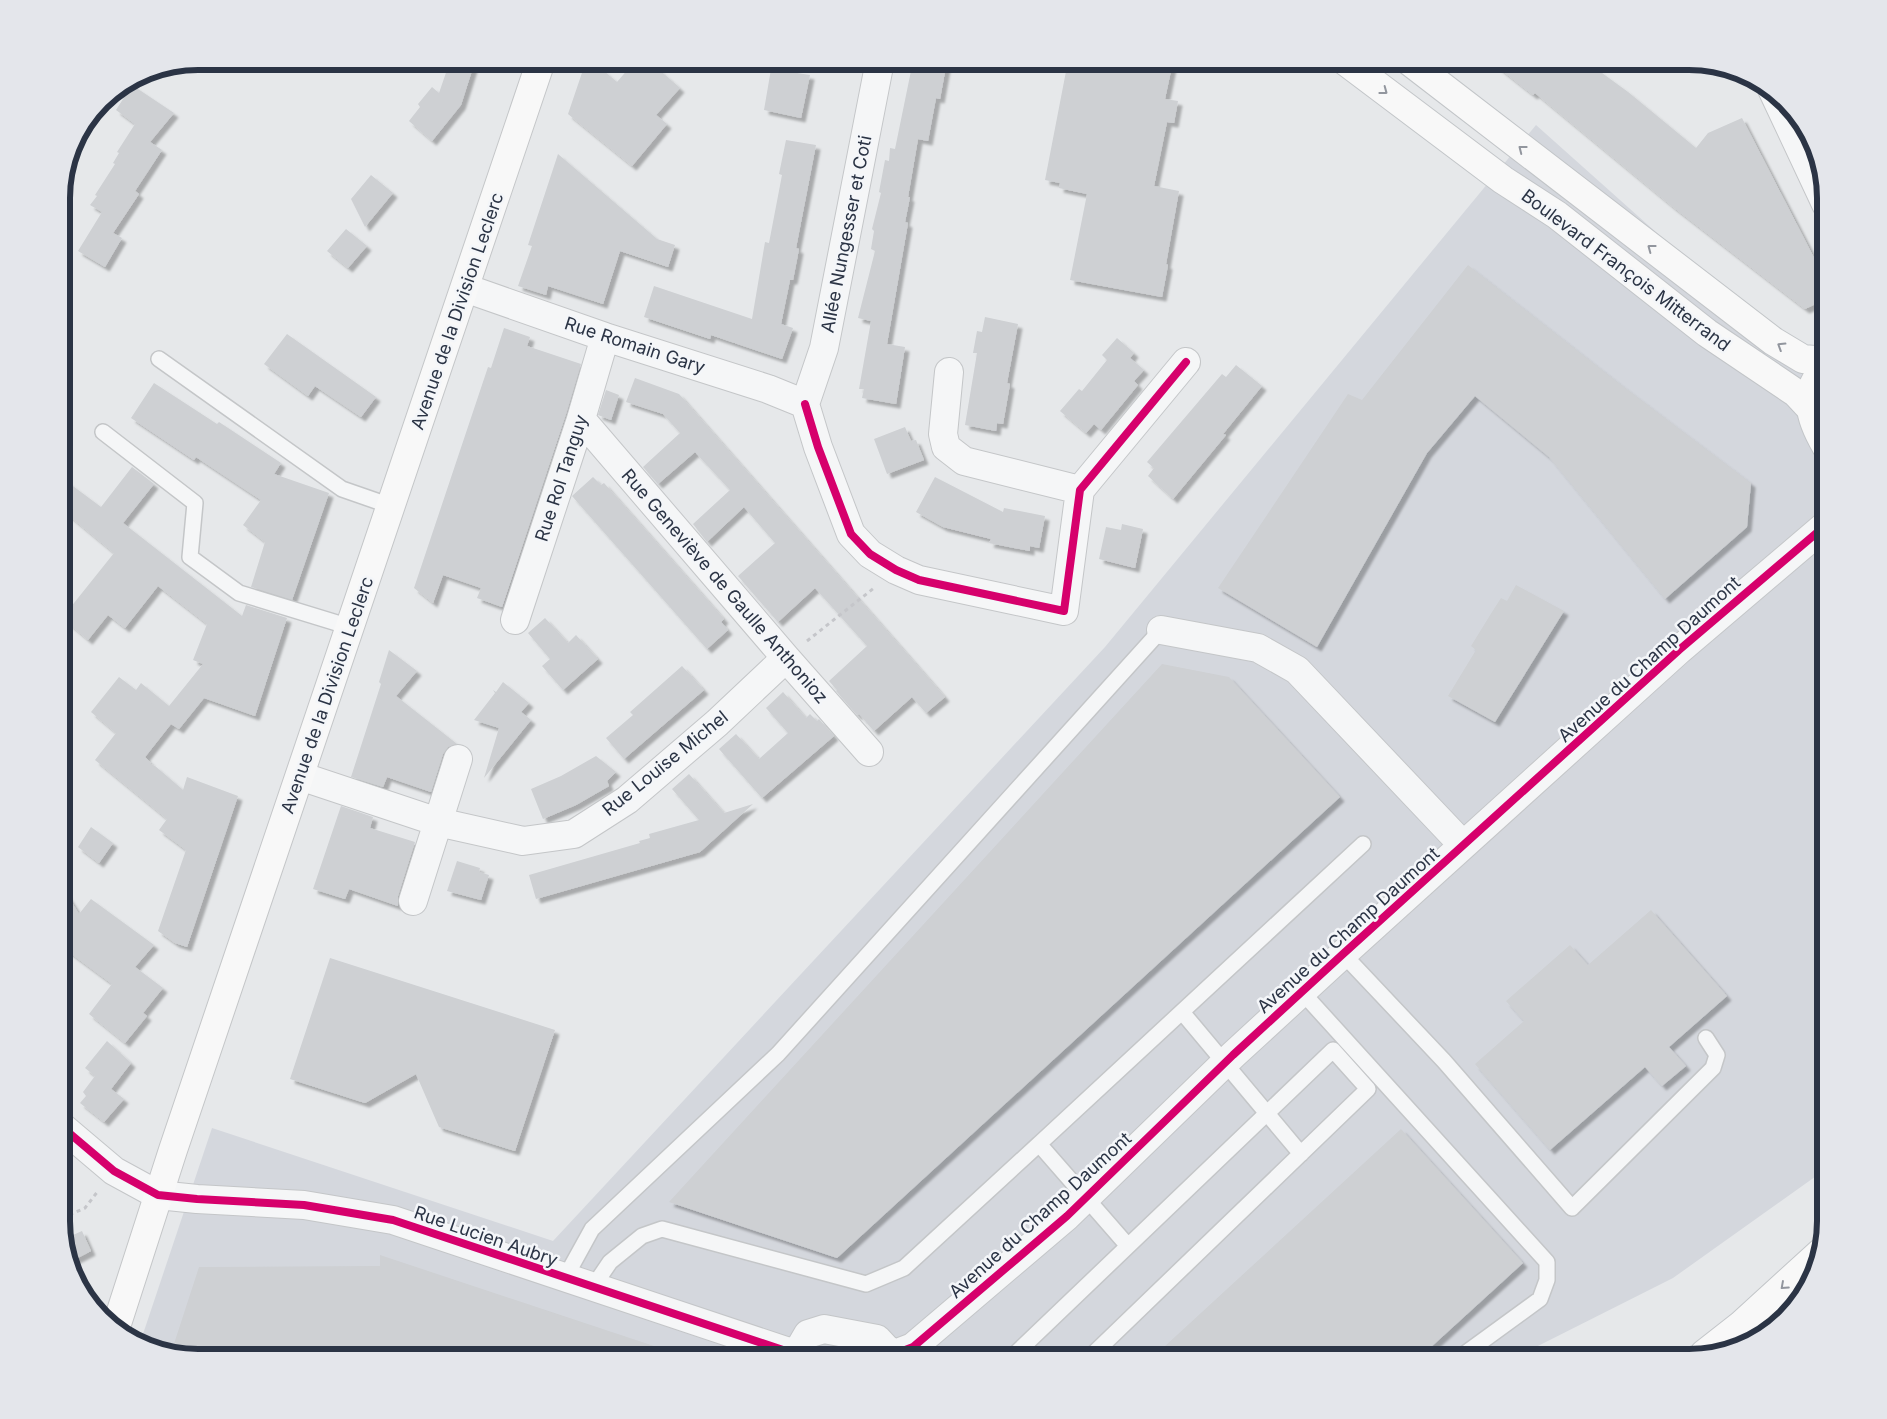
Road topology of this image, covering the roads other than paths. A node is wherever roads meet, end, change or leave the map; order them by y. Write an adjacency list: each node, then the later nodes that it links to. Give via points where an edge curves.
1 (538, 70): 7 (main road, Avenue de la Division Leclerc)
2 (878, 70): 14 (street, Allée Nungesser et Coti, via 824,348)
3 (1357, 70): 15 (main road, Boulevard François Mitterrand, one-way to 15, via 1503,180 1557,215 1707,333 1796,393)
4 (1421, 70): 10 (main road, Boulevard François Mitterrand, one-way to 4, via 1803,358 1773,341)
5 (1781, 108): 6 (street)
6 (1816, 183)
7 (465, 288): 8 (street, Rue Romain Gary); 20 (main road, Avenue de la Division Leclerc)
8 (606, 337): 14 (street, Rue Romain Gary, via 768,389); 16 (street, Rue Rol Tanguy)
9 (159, 359): 20 (lane, via 342,489)
10 (1817, 360)
11 (1186, 362): 19 (street)
12 (949, 372): 19 (street, via 943,434 946,448 964,461)
13 (1817, 379): 15 (main road)
14 (804, 404): 19 (street, via 852,534 870,554 919,580 1064,611)
15 (1810, 408): 17 (main road)
16 (581, 419): 22 (street, Rue Rol Tanguy); 25 (street, Rue Geneviève de Gaulle Anthonioz)
17 (1817, 431)
18 (103, 432): 23 (lane, via 195,503 190,557 239,593)
19 (1080, 490)
20 (391, 506): 23 (main road, Avenue de la Division Leclerc)
21 (1817, 531): 31 (street, Avenue du Champ Daumont, via 1679,650)
22 (515, 620)
23 (350, 627): 28 (main road, Avenue de la Division Leclerc)
24 (1160, 630): 31 (street, via 1258,648 1297,670); 46 (lane, via 778,1054 592,1229)
25 (786, 658): 26 (street, Rue Geneviève de Gaulle Anthonioz); 29 (street, Rue Louise Michel, via 717,723 627,800 574,834 523,842)
26 (869, 752)
27 (458, 758): 29 (street)
28 (300, 776): 29 (street, Rue Louise Michel); 42 (main road, Avenue de la Division Leclerc)
29 (438, 822): 32 (street)
30 (1363, 844): 35 (lane)
31 (1463, 845): 33 (street, Avenue du Champ Daumont)
32 (413, 901)
33 (1343, 954): 34 (street, Avenue du Champ Daumont); 36 (lane, via 1444,1061 1572,1208 1713,1068 1717,1055)
34 (1302, 992): 37 (street, Avenue du Champ Daumont); 56 (lane, via 1546,1262 1547,1280 1540,1299)
35 (1182, 1012): 37 (lane); 40 (lane)
36 (1706, 1038)
37 (1224, 1064): 38 (lane); 43 (street, Avenue du Champ Daumont)
38 (1266, 1114): 41 (lane); 41 (lane, via 1333,1050 1368,1089); 44 (lane)
39 (70, 1134): 42 (street, via 114,1171)
40 (1039, 1144): 43 (lane); 47 (lane, via 904,1268 866,1284 662,1230 642,1236 610,1262)
41 (1301, 1154): 55 (lane)
42 (158, 1196): 46 (street, Rue Lucien Aubry, via 304,1205 392,1220); 48 (main road, Avenue de la Division Leclerc)
43 (1085, 1198): 44 (lane); 53 (street, Avenue du Champ Daumont)
44 (1128, 1246): 54 (lane)
45 (1810, 1262): 49 (main road, one-way to 49)
46 (565, 1278): 47 (street, Rue Lucien Aubry)
47 (593, 1287): 50 (street, Rue Lucien Aubry)
48 (118, 1321)
49 (1713, 1347)
50 (774, 1349)
51 (798, 1349): 52 (street, Rue Lucien Aubry, via 808,1334 824,1329 877,1339)
52 (886, 1349)
53 (909, 1349)
54 (1020, 1349)
55 (1098, 1349)
56 (1471, 1349)

